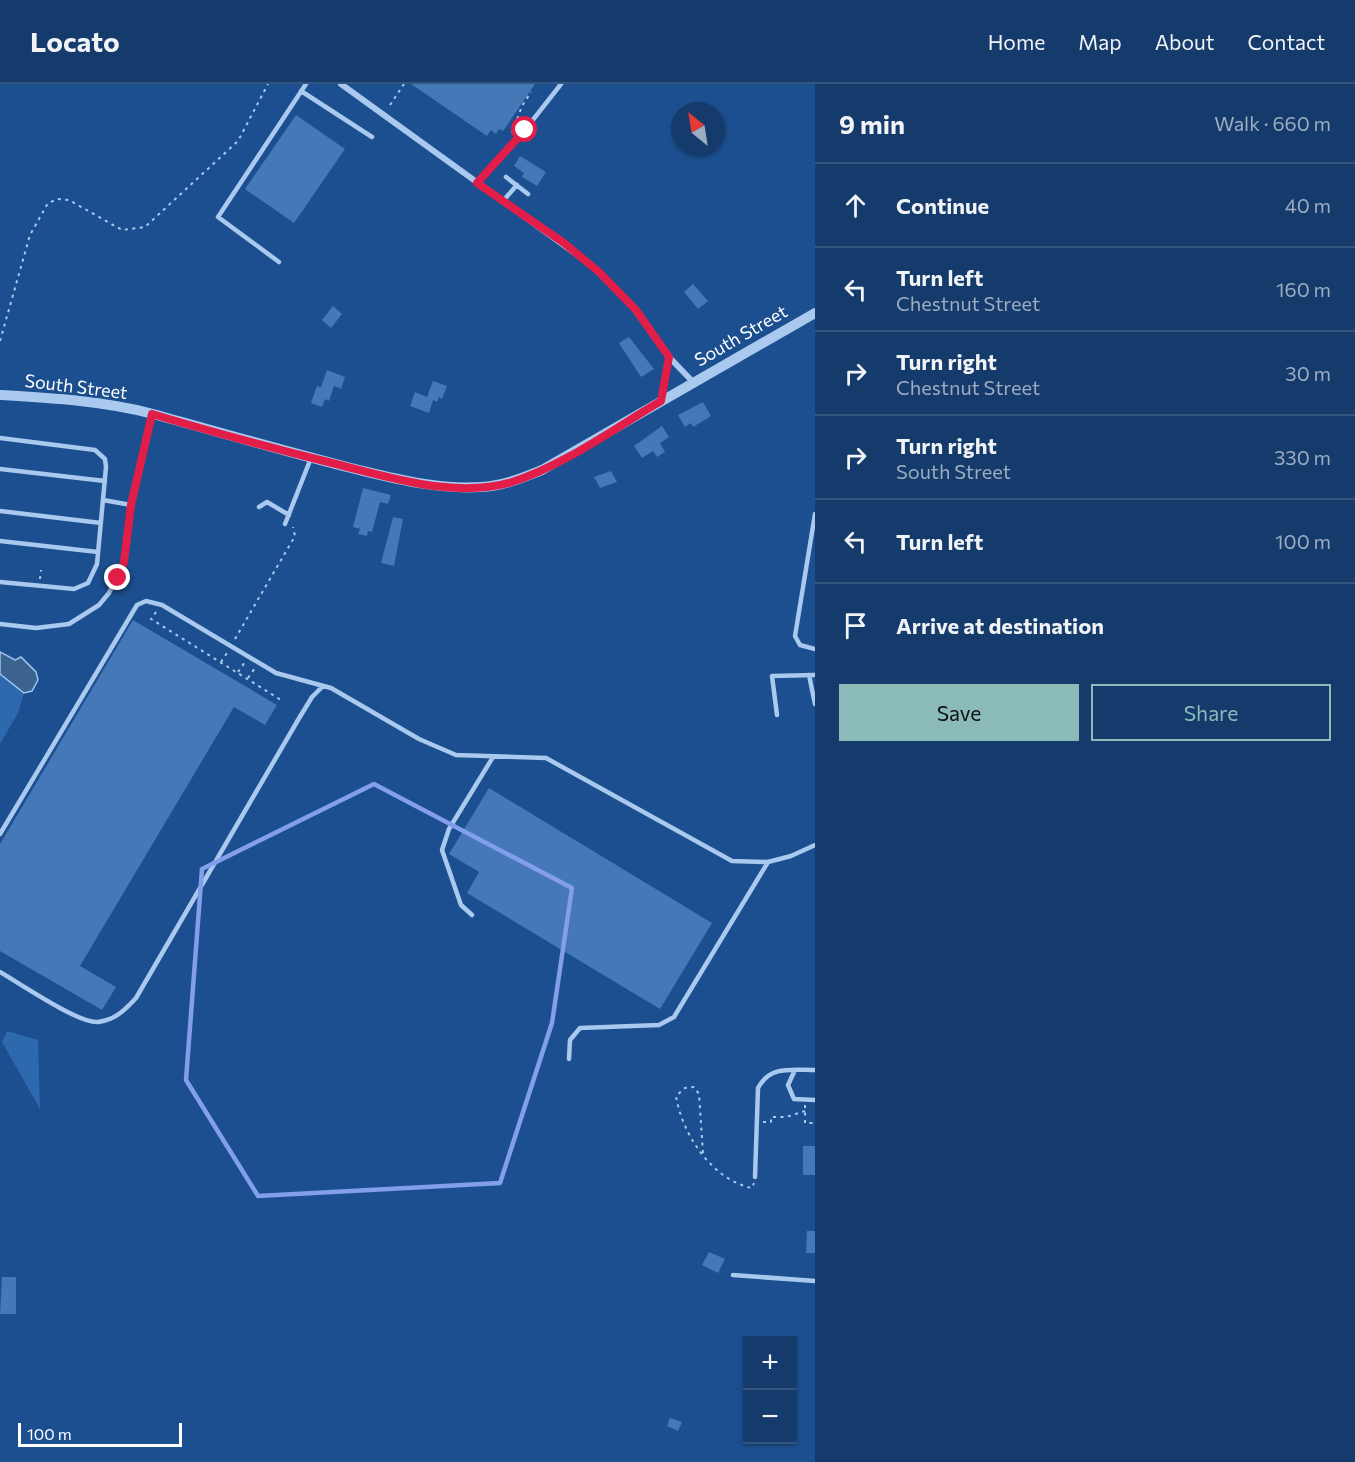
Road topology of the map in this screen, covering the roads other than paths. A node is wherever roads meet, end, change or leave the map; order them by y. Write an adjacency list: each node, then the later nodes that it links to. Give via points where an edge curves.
1 (306, 84): 4 (lane)
2 (341, 84): 7 (street)
3 (561, 84): 7 (lane)
4 (302, 91): 5 (lane); 11 (lane, via 218,217)
5 (372, 137)
6 (506, 177): 8 (lane)
7 (477, 183): 10 (street)
8 (517, 185): 9 (lane); 10 (lane)
9 (528, 194)
10 (502, 201): 13 (street, via 564,243 608,280 642,318)
11 (279, 262)
12 (815, 313): 14 (street, South Street)
13 (669, 357): 14 (street); 16 (street)
14 (693, 382): 16 (street, South Street)
15 (0, 395): 17 (street, South Street)
16 (661, 401): 19 (street, South Street, via 542,470 499,485 464,488 421,483)
17 (152, 414): 19 (street, South Street); 23 (lane)
18 (0, 438): 21 (lane, via 95,450 105,459)
19 (311, 458): 27 (lane)
20 (0, 469): 21 (lane)
21 (105, 481): 22 (lane)
22 (103, 500): 23 (lane); 28 (lane)
23 (131, 505): 33 (lane, via 124,562 118,578 99,604 69,624 57,627)
24 (259, 507): 27 (lane, via 267,502)
25 (0, 511): 28 (lane)
26 (815, 514): 34 (lane, via 795,636 800,645)
27 (289, 515): 29 (lane)
28 (101, 523): 31 (lane)
29 (287, 525)
30 (0, 541): 31 (lane)
31 (98, 552): 32 (lane, via 92,577 81,587)
32 (0, 582)
33 (0, 624)
34 (815, 650)
35 (812, 675): 37 (lane); 38 (lane, via 772,676)
36 (323, 686): 39 (lane, via 456,755); 40 (lane, via 276,673 162,605 146,601 137,605); 44 (lane, via 298,720 136,998 124,1012 96,1023 78,1017)
37 (815, 704)
38 (777, 715)
39 (493, 757): 42 (lane, via 546,758 732,861); 43 (lane, via 449,829 442,850 461,905)
40 (0, 834)
41 (815, 845): 42 (lane)
42 (768, 862): 45 (lane, via 674,1017 659,1025 580,1028 570,1040)
43 (472, 915)
44 (0, 972)
45 (569, 1059)
46 (795, 1070): 47 (lane); 48 (lane, via 788,1085 794,1099); 49 (lane, via 777,1070 764,1077 758,1088)
47 (815, 1070)
48 (815, 1100)
49 (755, 1177)
50 (734, 1275): 51 (lane)
51 (815, 1281)

